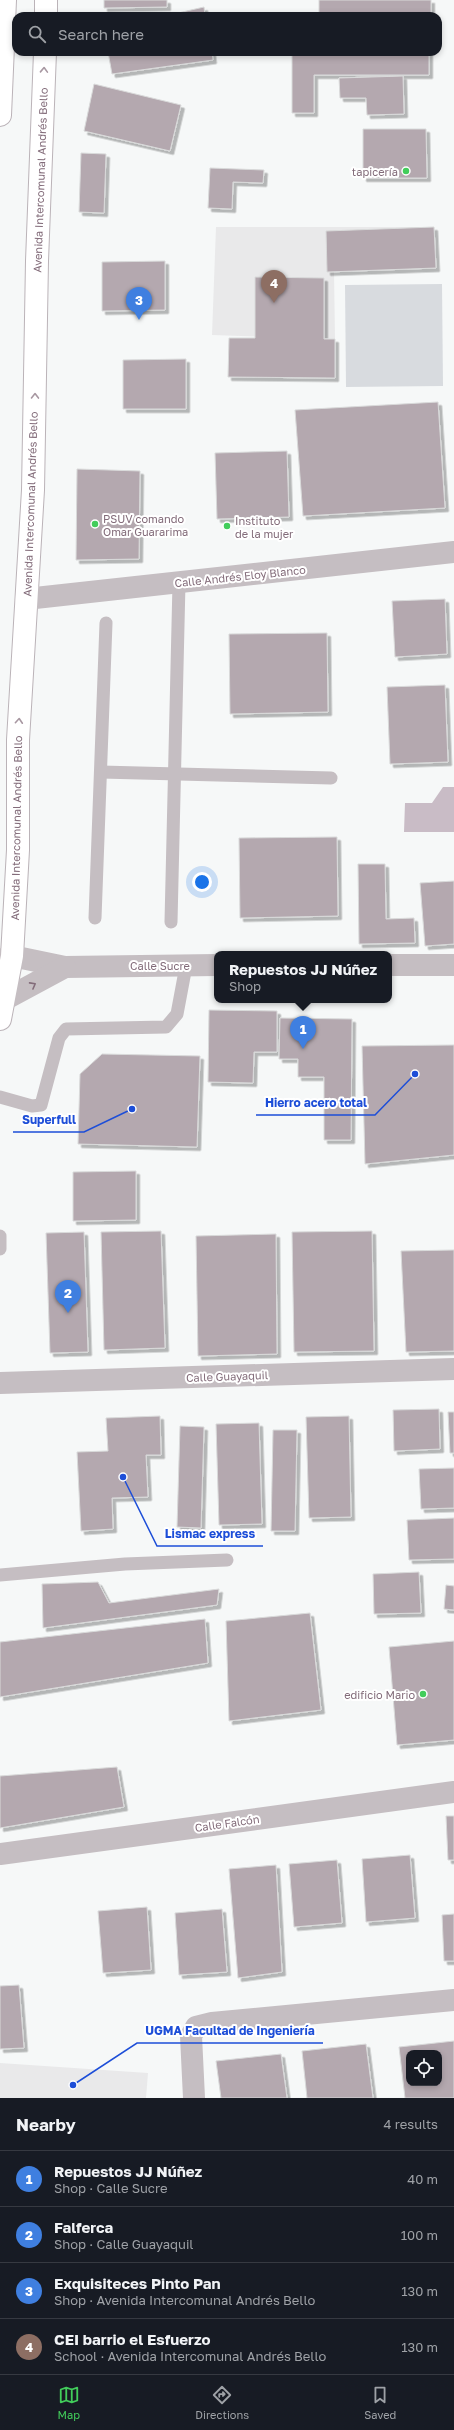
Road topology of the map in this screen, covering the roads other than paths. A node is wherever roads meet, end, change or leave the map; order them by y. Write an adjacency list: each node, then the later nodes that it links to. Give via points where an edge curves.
1 (5, 0): 5 (main road)
2 (46, 0): 3 (main road)
3 (46, 12)
4 (44, 56): 8 (main road, Avenida Intercomunal Andrés Bello, one-way to 4, via 33,490)
5 (0, 115)
6 (454, 552): 7 (street, Calle Andrés Eloy Blanco)
7 (179, 583): 8 (street, Calle Andrés Eloy Blanco); 11 (lane)
8 (26, 599): 15 (main road, Avenida Intercomunal Andrés Bello, one-way to 8, via 18,850 18,740)
9 (106, 623): 10 (lane)
10 (101, 772): 11 (lane); 13 (lane)
11 (175, 774): 12 (lane); 14 (lane)
12 (331, 778)
13 (95, 918)
14 (171, 922)
15 (6, 958): 20 (street); 21 (main road, Avenida Intercomunal Andrés Bello)
16 (214, 965): 19 (street, Calle Sucre)
17 (392, 965): 18 (street)
18 (454, 965)
19 (186, 966): 20 (street, Calle Sucre); 22 (lane, via 177,1014 166,1027 66,1029 59,1038 41,1105 32,1106)
20 (65, 967): 21 (street, one-way to 20)
21 (1, 1007)
22 (0, 1097)
23 (0, 1236): 24 (lane)
24 (0, 1249)
25 (454, 1369): 26 (street, Calle Guayaquil)
26 (0, 1382)
27 (227, 1560): 28 (lane, via 125,1564)
28 (0, 1575)
29 (454, 1792): 30 (street, Calle Falcón)
30 (0, 1854)
31 (454, 2000): 32 (street, via 212,2023 196,2027 191,2036)
32 (194, 2098)

